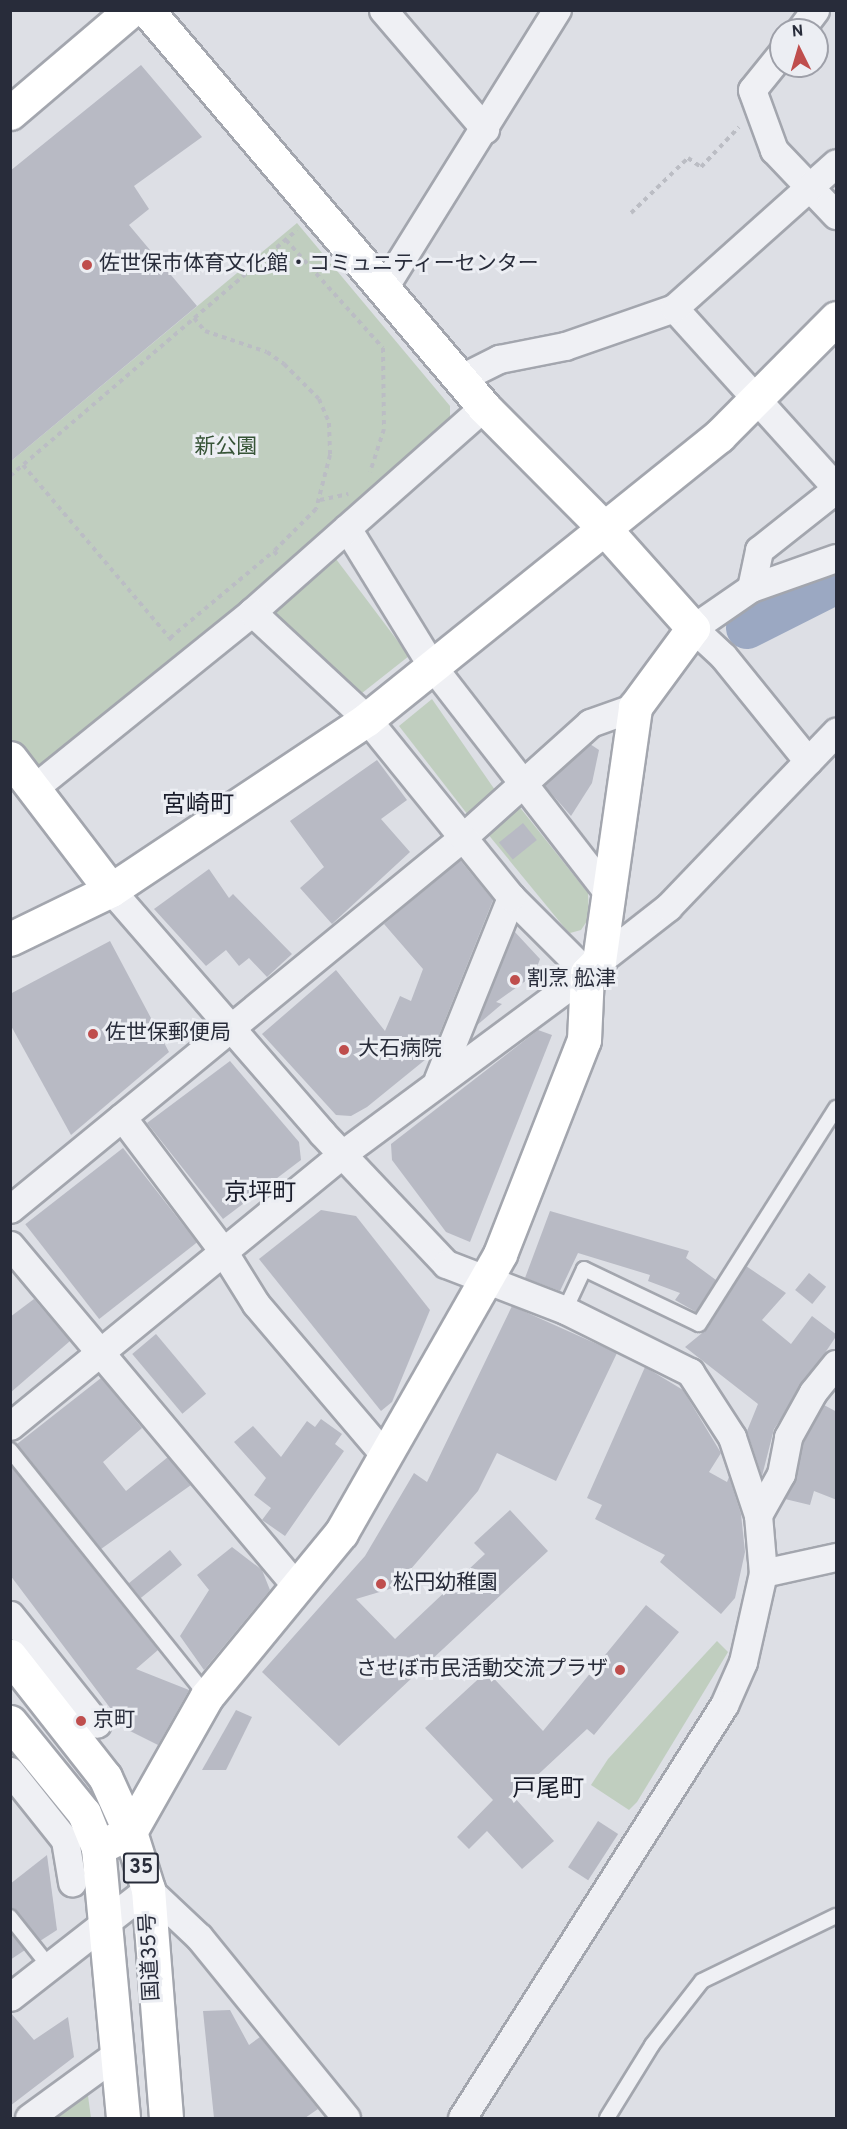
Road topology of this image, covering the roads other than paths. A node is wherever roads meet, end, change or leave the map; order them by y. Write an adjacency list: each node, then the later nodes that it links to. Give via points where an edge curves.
1 (131, 10): 8 (main road)
2 (147, 10): 13 (main road)
3 (383, 10): 9 (street)
4 (557, 10): 9 (street)
5 (828, 10): 6 (street)
6 (837, 16)
7 (769, 69): 11 (street, via 752,90 758,107 774,150)
8 (10, 113)
9 (485, 129): 13 (street)
10 (837, 163): 11 (street)
11 (812, 189): 12 (street); 14 (street)
12 (837, 215)
13 (382, 289): 16 (main road)
14 (674, 308): 16 (street, via 566,346 499,359); 17 (street)
15 (837, 318): 17 (main road)
16 (459, 379): 18 (main road)
17 (757, 399): 19 (street); 20 (main road, via 720,436)
18 (484, 407): 20 (main road); 21 (street, via 366,498)
19 (837, 488): 23 (street, via 759,550)
20 (602, 526): 25 (main road); 26 (main road)
21 (347, 528): 24 (street); 26 (street)
22 (837, 558): 23 (street)
23 (751, 588): 25 (street)
24 (252, 612): 28 (street); 33 (street)
25 (693, 628): 27 (main road); 31 (street, via 723,656)
26 (432, 666): 28 (main road); 32 (street)
27 (635, 707): 32 (street, via 590,723); 36 (main road)
28 (367, 719): 34 (street); 35 (main road)
29 (837, 732): 31 (street)
30 (10, 758): 33 (main road)
31 (808, 761): 39 (street, via 668,907)
32 (524, 784): 34 (street); 36 (street)
33 (34, 788): 35 (main road)
34 (462, 838): 37 (street); 40 (street)
35 (111, 890): 38 (main road); 40 (street)
36 (609, 894): 39 (main road)
37 (511, 897): 39 (street); 41 (street)
38 (10, 939)
39 (593, 967): 41 (street); 48 (main road, via 584,1040 500,1254)
40 (231, 1029): 43 (street); 44 (street, via 322,1133)
41 (438, 1079): 44 (street)
42 (837, 1108): 49 (lane, via 699,1324 584,1269)
43 (122, 1118): 45 (street); 47 (street)
44 (345, 1152): 47 (street); 48 (street, via 446,1264)
45 (10, 1209)
46 (10, 1245): 50 (street)
47 (223, 1251): 50 (street); 54 (street, via 256,1304)
48 (484, 1280): 49 (street); 54 (main road)
49 (565, 1310): 55 (street, via 690,1372 732,1437)
50 (100, 1350): 52 (street); 58 (street)
51 (837, 1364): 55 (street, via 813,1392 788,1437 781,1474)
52 (10, 1426)
53 (10, 1450): 61 (lane)
54 (386, 1457): 58 (main road, via 341,1533)
55 (758, 1515): 57 (street)
56 (837, 1557): 57 (street)
57 (763, 1573): 79 (street, via 743,1662 724,1705)
58 (294, 1583): 61 (main road)
59 (10, 1615): 63 (street)
60 (10, 1656): 65 (main road, 国道35号 / 35, via 105,1778)
61 (207, 1696): 65 (main road)
62 (10, 1722): 66 (main road, 国道35号 / 35, via 84,1813)
63 (97, 1724)
64 (10, 1771): 67 (street, via 65,1840)
65 (130, 1832): 66 (main road); 68 (main road, 国道35号 / 35)
66 (98, 1848): 71 (main road, 国道35号 / 35)
67 (72, 1882)
68 (148, 1888): 71 (street); 77 (main road, 国道35号 / 35); 78 (street, via 199,1937)
69 (837, 1916): 80 (lane, via 702,1981 652,2045)
70 (10, 1917): 72 (lane)
71 (105, 1925): 72 (street); 74 (main road, 国道35号 / 35)
72 (49, 1966): 73 (street)
73 (10, 1997)
74 (118, 2053): 75 (street); 76 (main road, 国道35号 / 35)
75 (29, 2118)
76 (123, 2118)
77 (166, 2118)
78 (346, 2118)
79 (462, 2118)
80 (607, 2118)

